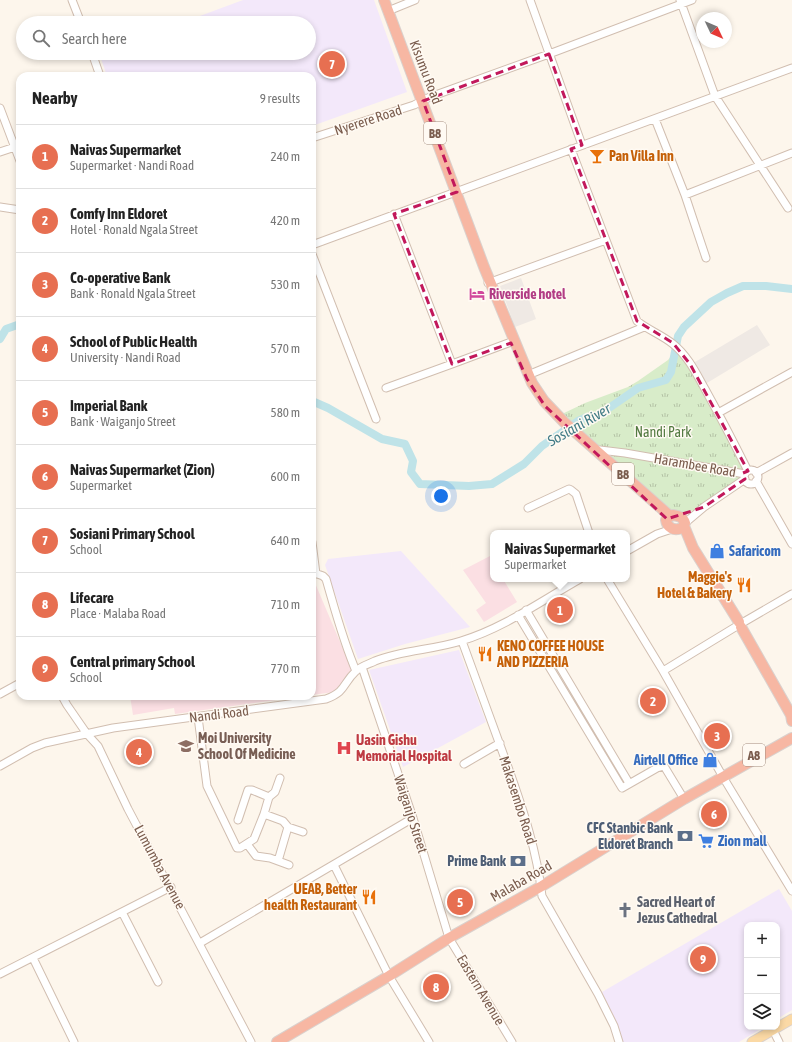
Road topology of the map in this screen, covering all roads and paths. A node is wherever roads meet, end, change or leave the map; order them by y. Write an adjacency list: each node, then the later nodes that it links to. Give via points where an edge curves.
1 (72, 0): 8 (street)
2 (384, 0): 7 (highway, Kisumu Road / B8)
3 (415, 0): 7 (street)
4 (530, 0): 9 (street)
5 (692, 0): 6 (street, Nyerere Road)
6 (680, 2): 9 (street, Nyerere Road); 13 (street)
7 (388, 11): 14 (highway, Kisumu Road / B8)
8 (78, 16)
9 (549, 54): 14 (street, Nyerere Road); 18 (street)
10 (94, 60): 12 (street)
11 (792, 68): 13 (street)
12 (99, 72)
13 (715, 96): 16 (street); 23 (street)
14 (423, 101): 17 (street, Nyerere Road); 24 (highway, Kisumu Road / B8)
15 (0, 108): 19 (street)
16 (655, 119): 18 (street); 25 (street)
17 (316, 137)
18 (582, 145): 20 (street)
19 (15, 147): 21 (street)
20 (571, 149): 24 (street); 30 (street)
21 (0, 152)
22 (792, 153): 23 (street)
23 (759, 164): 25 (street); 27 (street)
24 (457, 192): 29 (street); 34 (highway, Kisumu Road / B8)
25 (685, 195): 32 (street)
26 (0, 207): 28 (street)
27 (788, 208)
28 (16, 209)
29 (394, 214): 31 (street); 37 (street)
30 (606, 240): 34 (street); 35 (street, via 637,321)
31 (316, 244)
32 (706, 258)
33 (316, 264): 42 (street)
34 (490, 283): 36 (highway, B8); 39 (highway, B8)
35 (644, 327): 39 (street); 41 (street, via 673,344 684,354)
36 (511, 342): 37 (street); 43 (highway, B8, via 529,382 545,406)
37 (452, 364): 40 (street)
38 (792, 372): 41 (street)
39 (528, 375): 43 (highway, B8)
40 (386, 388)
41 (718, 413): 48 (street)
42 (376, 419)
43 (562, 423): 44 (highway, B8)
44 (574, 433): 45 (highway, B8); 51 (highway, B8, via 603,463)
45 (598, 452): 48 (street, Harambee Road, via 600,450 625,453); 51 (highway, B8)
46 (792, 453): 47 (street)
47 (756, 473): 48 (street, via 752,470); 49 (street)
48 (746, 475): 49 (street, via 750,483); 51 (street, via 704,507)
49 (756, 481): 53 (street)
50 (528, 508): 52 (street, via 571,490 576,494)
51 (675, 523): 54 (street); 61 (highway, B8)
52 (587, 530)
53 (792, 544)
54 (630, 549)
55 (316, 574): 63 (street, Waiganjo Street, via 326,579 337,619)
56 (575, 582): 59 (street)
57 (609, 582): 64 (street)
58 (792, 594): 61 (street)
59 (526, 610): 60 (street); 78 (street)
60 (518, 615): 62 (street); 78 (street, via 622,788)
61 (740, 624): 64 (street); 69 (highway, B8)
62 (462, 641): 63 (street, via 399,654); 73 (street, Makasembo Road)
63 (359, 669): 68 (street, Nandi Road, via 340,692 326,699); 82 (street, Waiganjo Street)
64 (663, 671): 76 (street)
65 (16, 685): 66 (street)
66 (0, 694)
67 (64, 700): 71 (street, Lumumba Avenue)
68 (198, 717): 71 (street, Nandi Road); 86 (street, via 207,786 237,848)
69 (792, 717)
70 (792, 732): 76 (highway, Malaba Road / A8)
71 (87, 734): 75 (street, Nandi Road, via 37,746); 91 (street, Lumumba Avenue, via 98,746)
72 (792, 738): 76 (highway, Malaba Road / A8)
73 (500, 743): 74 (street); 90 (street, Makasembo Road, via 529,827)
74 (464, 764)
75 (0, 766)
76 (721, 777): 80 (highway, Malaba Road / A8); 92 (street)
77 (280, 778): 79 (street, via 275,792)
78 (629, 784): 80 (street, via 662,765)
79 (270, 797): 81 (street); 83 (street, via 248,790)
80 (684, 799): 90 (highway, Malaba Road / A8)
81 (264, 814): 84 (street, via 283,821); 86 (street, via 254,839)
82 (413, 818): 89 (street); 94 (street, Waiganjo Street)
83 (238, 820)
84 (288, 827): 85 (street); 87 (street)
85 (303, 832)
86 (247, 844): 87 (street, via 256,856)
87 (278, 861): 88 (street)
88 (289, 865)
89 (334, 865): 95 (street); 98 (street)
90 (542, 886): 94 (highway, Malaba Road / A8); 108 (street, Makasembo Road, via 542,896 598,994)
91 (170, 887): 93 (street); 95 (street, Lumumba Avenue)
92 (792, 892)
93 (122, 912): 96 (street); 99 (street)
94 (449, 938): 98 (highway, Malaba Road / A8); 107 (street, Eastern Avenue)
95 (200, 943): 104 (street, Lumumba Avenue)
96 (33, 958): 97 (street); 103 (street)
97 (0, 974)
98 (389, 976): 105 (highway, Malaba Road / A8); 106 (street)
99 (158, 982)
100 (792, 1018): 101 (main road)
101 (780, 1026)
102 (773, 1030): 109 (main road); 110 (street)
103 (74, 1042)
104 (251, 1042)
105 (277, 1042)
106 (429, 1042)
107 (512, 1042)
108 (619, 1042)
109 (752, 1042)
110 (779, 1042)

